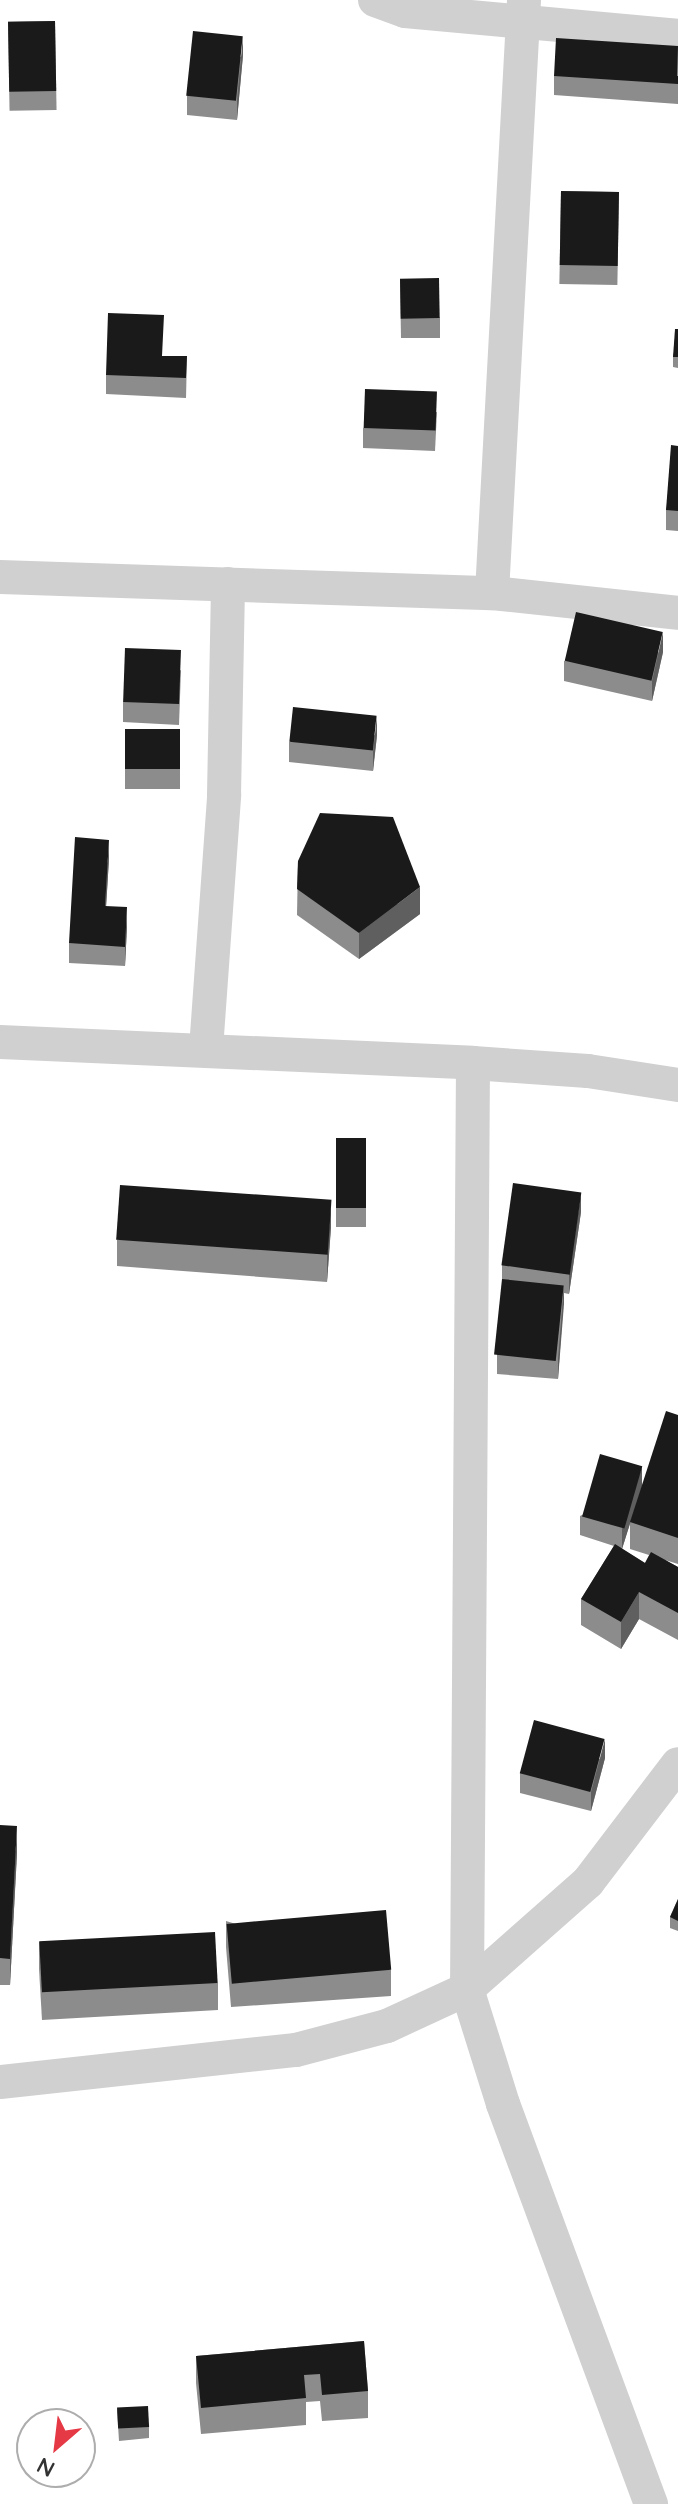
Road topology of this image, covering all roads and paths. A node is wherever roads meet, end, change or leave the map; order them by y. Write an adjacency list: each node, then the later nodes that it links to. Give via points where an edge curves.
1 (375, 0): 2 (street, via 405,11)
2 (523, 11): 3 (street); 6 (street)
3 (678, 36)
4 (0, 577): 5 (street)
5 (228, 584): 6 (street); 9 (street, via 224,795)
6 (492, 593): 7 (street)
7 (678, 613)
8 (0, 1042): 9 (street)
9 (206, 1049): 10 (street)
10 (473, 1063): 11 (street, via 588,1071); 13 (street)
11 (678, 1085)
12 (678, 1764): 13 (street, via 588,1882)
13 (467, 1989): 14 (street, via 387,2026 296,2050); 15 (street, via 503,2104)
14 (0, 2082)
15 (651, 2504)

